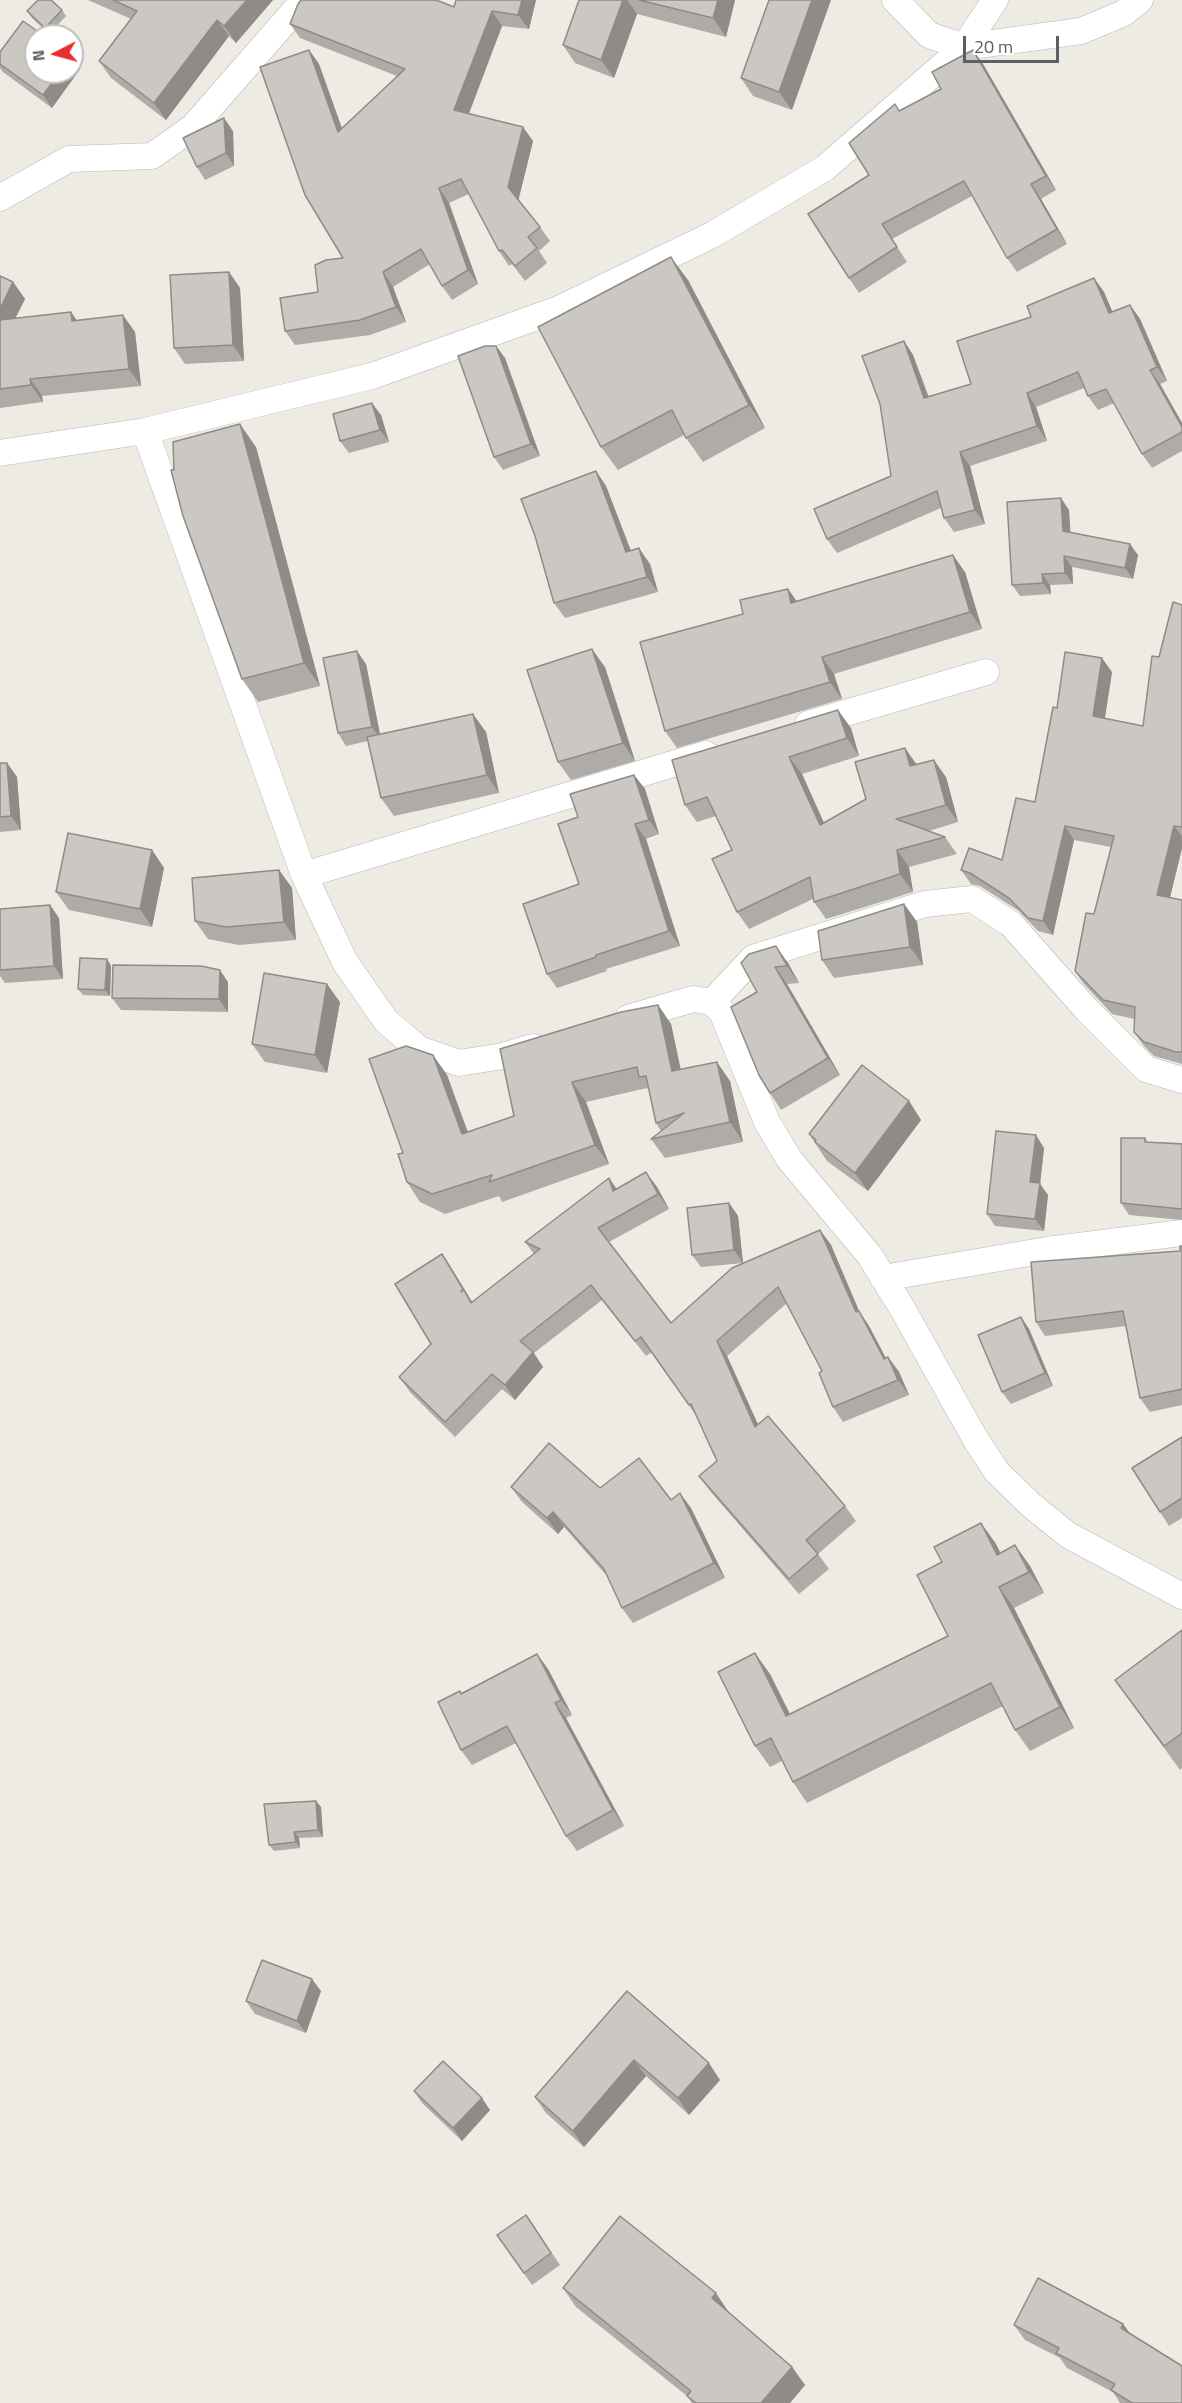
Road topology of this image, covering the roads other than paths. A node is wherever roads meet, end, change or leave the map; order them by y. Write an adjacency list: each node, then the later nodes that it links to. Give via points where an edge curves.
1 (304, 0): 6 (street, via 193,127 152,156 69,159)
2 (895, 0): 5 (street, via 929,35)
3 (995, 0): 5 (street)
4 (1140, 0): 5 (street, via 1124,13 1081,31)
5 (964, 47): 7 (street, via 825,168 712,235 559,309 372,376)
6 (0, 198)
7 (145, 431): 8 (street); 12 (street)
8 (0, 453)
9 (986, 672): 10 (street)
10 (785, 731)
11 (728, 748): 12 (street)
12 (304, 875): 15 (street, via 345,962 386,1021 419,1049 459,1063 503,1056)
13 (712, 1002): 14 (street, via 693,999); 16 (street, via 753,958 925,904 972,899 1011,924 1086,1010 1146,1069); 18 (street, via 722,1011 767,1122 789,1159 870,1256)
14 (606, 1025)
15 (560, 1039)
16 (1182, 1080)
17 (1182, 1233): 18 (street)
18 (883, 1278): 19 (street, via 997,1472 1068,1535)
19 (1182, 1596)

